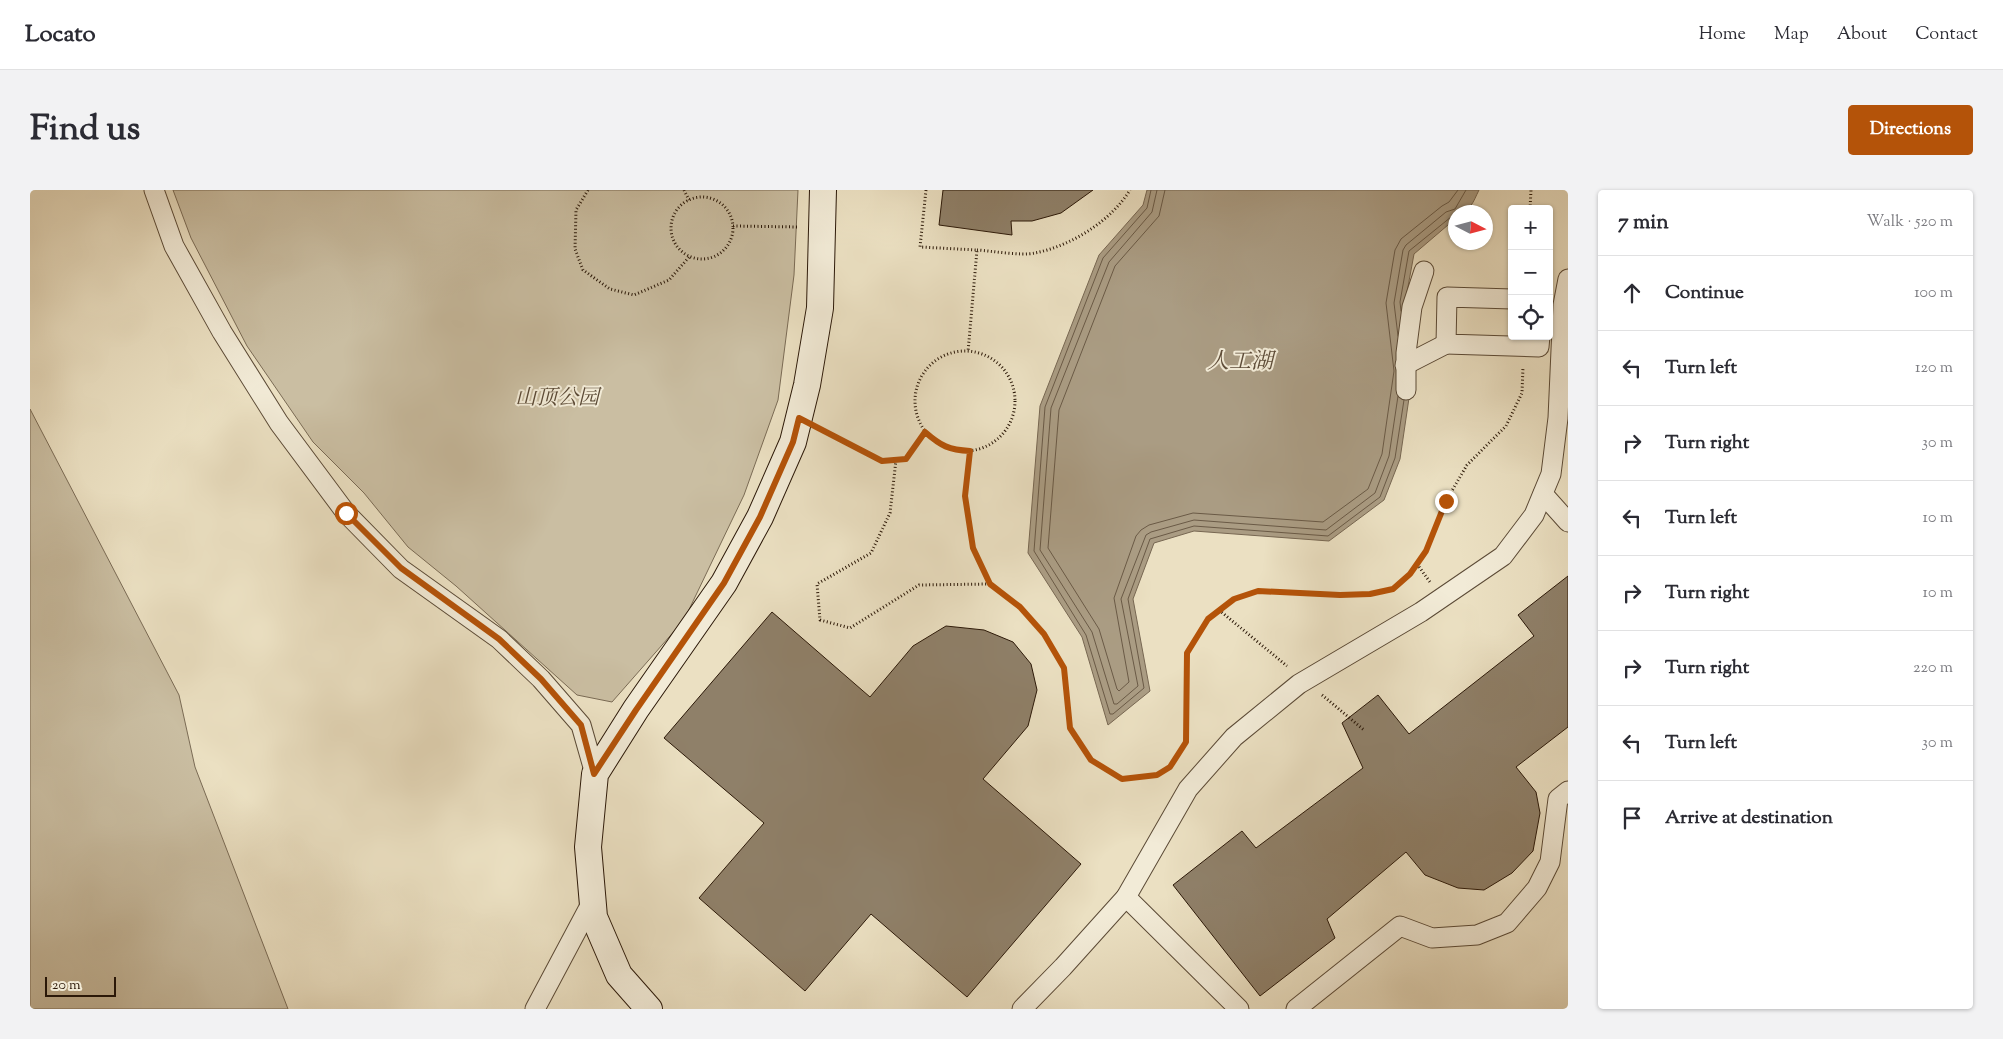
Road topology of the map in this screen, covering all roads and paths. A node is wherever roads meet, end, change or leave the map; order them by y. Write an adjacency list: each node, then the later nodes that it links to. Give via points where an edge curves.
1 (154, 190): 33 (street, via 174,246 222,332 279,423 346,513 401,568 499,639 541,679 581,725)
2 (588, 190): 13 (path, via 576,210 575,249 583,270 610,288 634,295 669,280)
3 (684, 190): 8 (path)
4 (823, 190): 11 (street)
5 (926, 190): 12 (path, via 920,247)
6 (1130, 190): 12 (path, via 1122,204 1066,244 1034,254)
7 (1531, 190): 9 (path)
8 (689, 200): 10 (path, via 699,197 718,201 731,216); 13 (path, via 675,213 672,233 681,250)
9 (1530, 205)
10 (733, 226): 11 (path); 13 (path, via 728,246 720,253 711,258)
11 (822, 228): 26 (street, via 820,308)
12 (977, 250): 23 (path)
13 (690, 256)
14 (1424, 271): 16 (street)
15 (1568, 279): 19 (street)
16 (1418, 290): 17 (street); 24 (street, via 1412,307)
17 (1447, 297): 18 (street); 21 (street)
18 (1508, 299)
19 (1557, 300): 22 (street)
20 (1534, 343): 21 (street); 22 (street); 32 (path, via 1522,394 1506,426 1467,465 1446,501 1426,551 1410,574 1393,589 1370,594 1258,591 1234,599 1208,619 1187,653 1186,742 1170,767 1157,775 1122,779 1091,760 1070,728 1064,668 1044,634 1020,607)
21 (1446, 344): 24 (street)
22 (1561, 346): 30 (street, via 1558,418 1551,474)
23 (968, 352): 27 (path, via 958,351 941,357 918,382 917,416); 28 (path, via 991,358 1003,369 1011,382 1014,397 1014,412 1008,427 998,439)
24 (1405, 365): 25 (street)
25 (1406, 390)
26 (799, 418): 29 (path, via 882,461); 33 (street, via 793,442 760,517 724,583)
27 (925, 432): 28 (path, via 937,444 953,450); 29 (path, via 906,459)
28 (970, 451): 32 (path, via 966,504 973,548)
29 (896, 460): 32 (path, via 890,513 871,554 817,584 820,620 850,628 919,586)
30 (1543, 494): 31 (street); 35 (street, via 1534,515 1503,556 1421,612 1299,684 1234,737 1188,788)
31 (1568, 522)
32 (990, 584)
33 (594, 774): 36 (street, via 588,847)
34 (1568, 791): 41 (street, via 1558,799 1550,862 1537,888 1507,923 1477,935 1432,938 1400,926)
35 (1126, 898): 39 (street); 40 (street)
36 (593, 900): 37 (street); 38 (street, via 594,917 619,975)
37 (535, 1009)
38 (649, 1009)
39 (1022, 1009)
40 (1239, 1009)
41 (1296, 1009)

